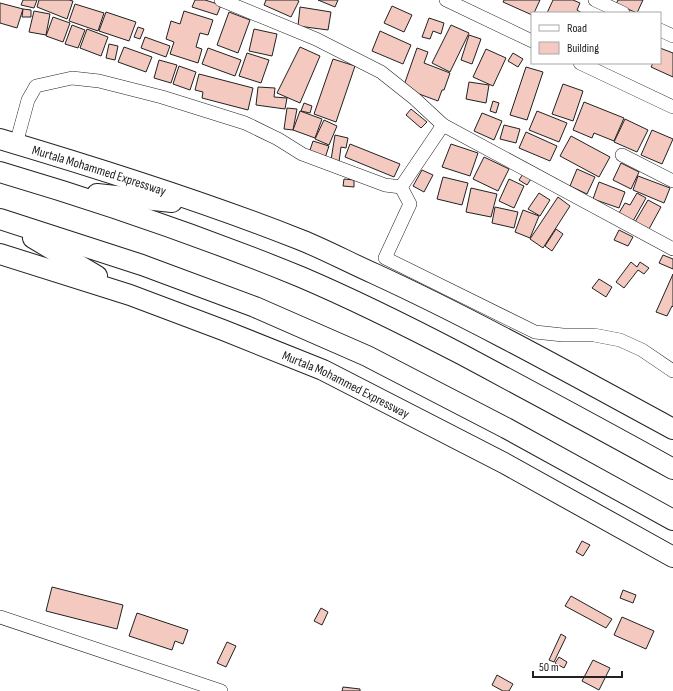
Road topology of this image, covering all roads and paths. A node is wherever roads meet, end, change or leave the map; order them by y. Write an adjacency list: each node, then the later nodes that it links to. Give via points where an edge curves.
1 (221, 0): 10 (street, via 316,39 381,72)
2 (446, 0): 7 (street)
3 (595, 0): 4 (street)
4 (621, 12)
5 (661, 30): 6 (street)
6 (673, 36)
7 (531, 40)
8 (582, 64): 9 (street)
9 (673, 107)
10 (443, 125): 15 (street); 19 (street)
11 (8, 141): 15 (street, via 36,86 72,78 99,81 162,97 245,123 302,154 385,185); 17 (highway, Murtala Mohammed Expressway, via 108,171)
12 (622, 155): 14 (street)
13 (0, 172): 16 (highway)
14 (673, 181)
15 (401, 187): 22 (street, via 410,204 385,258 535,332 594,335 620,340 642,350)
16 (61, 190): 17 (highway); 24 (highway, via 175,229 302,278 402,324)
17 (210, 206): 23 (highway, Murtala Mohammed Expressway, via 303,241 414,292)
18 (1, 219): 21 (highway); 25 (highway, via 142,265 255,307 367,356)
19 (673, 249)
20 (0, 254): 21 (highway, Murtala Mohammed Expressway)
21 (130, 296): 26 (highway, Murtala Mohammed Expressway, via 323,370 504,463)
22 (673, 371)
23 (673, 429)
24 (673, 469)
25 (673, 520)
26 (673, 557)
27 (0, 617): 28 (street)
28 (221, 691)

